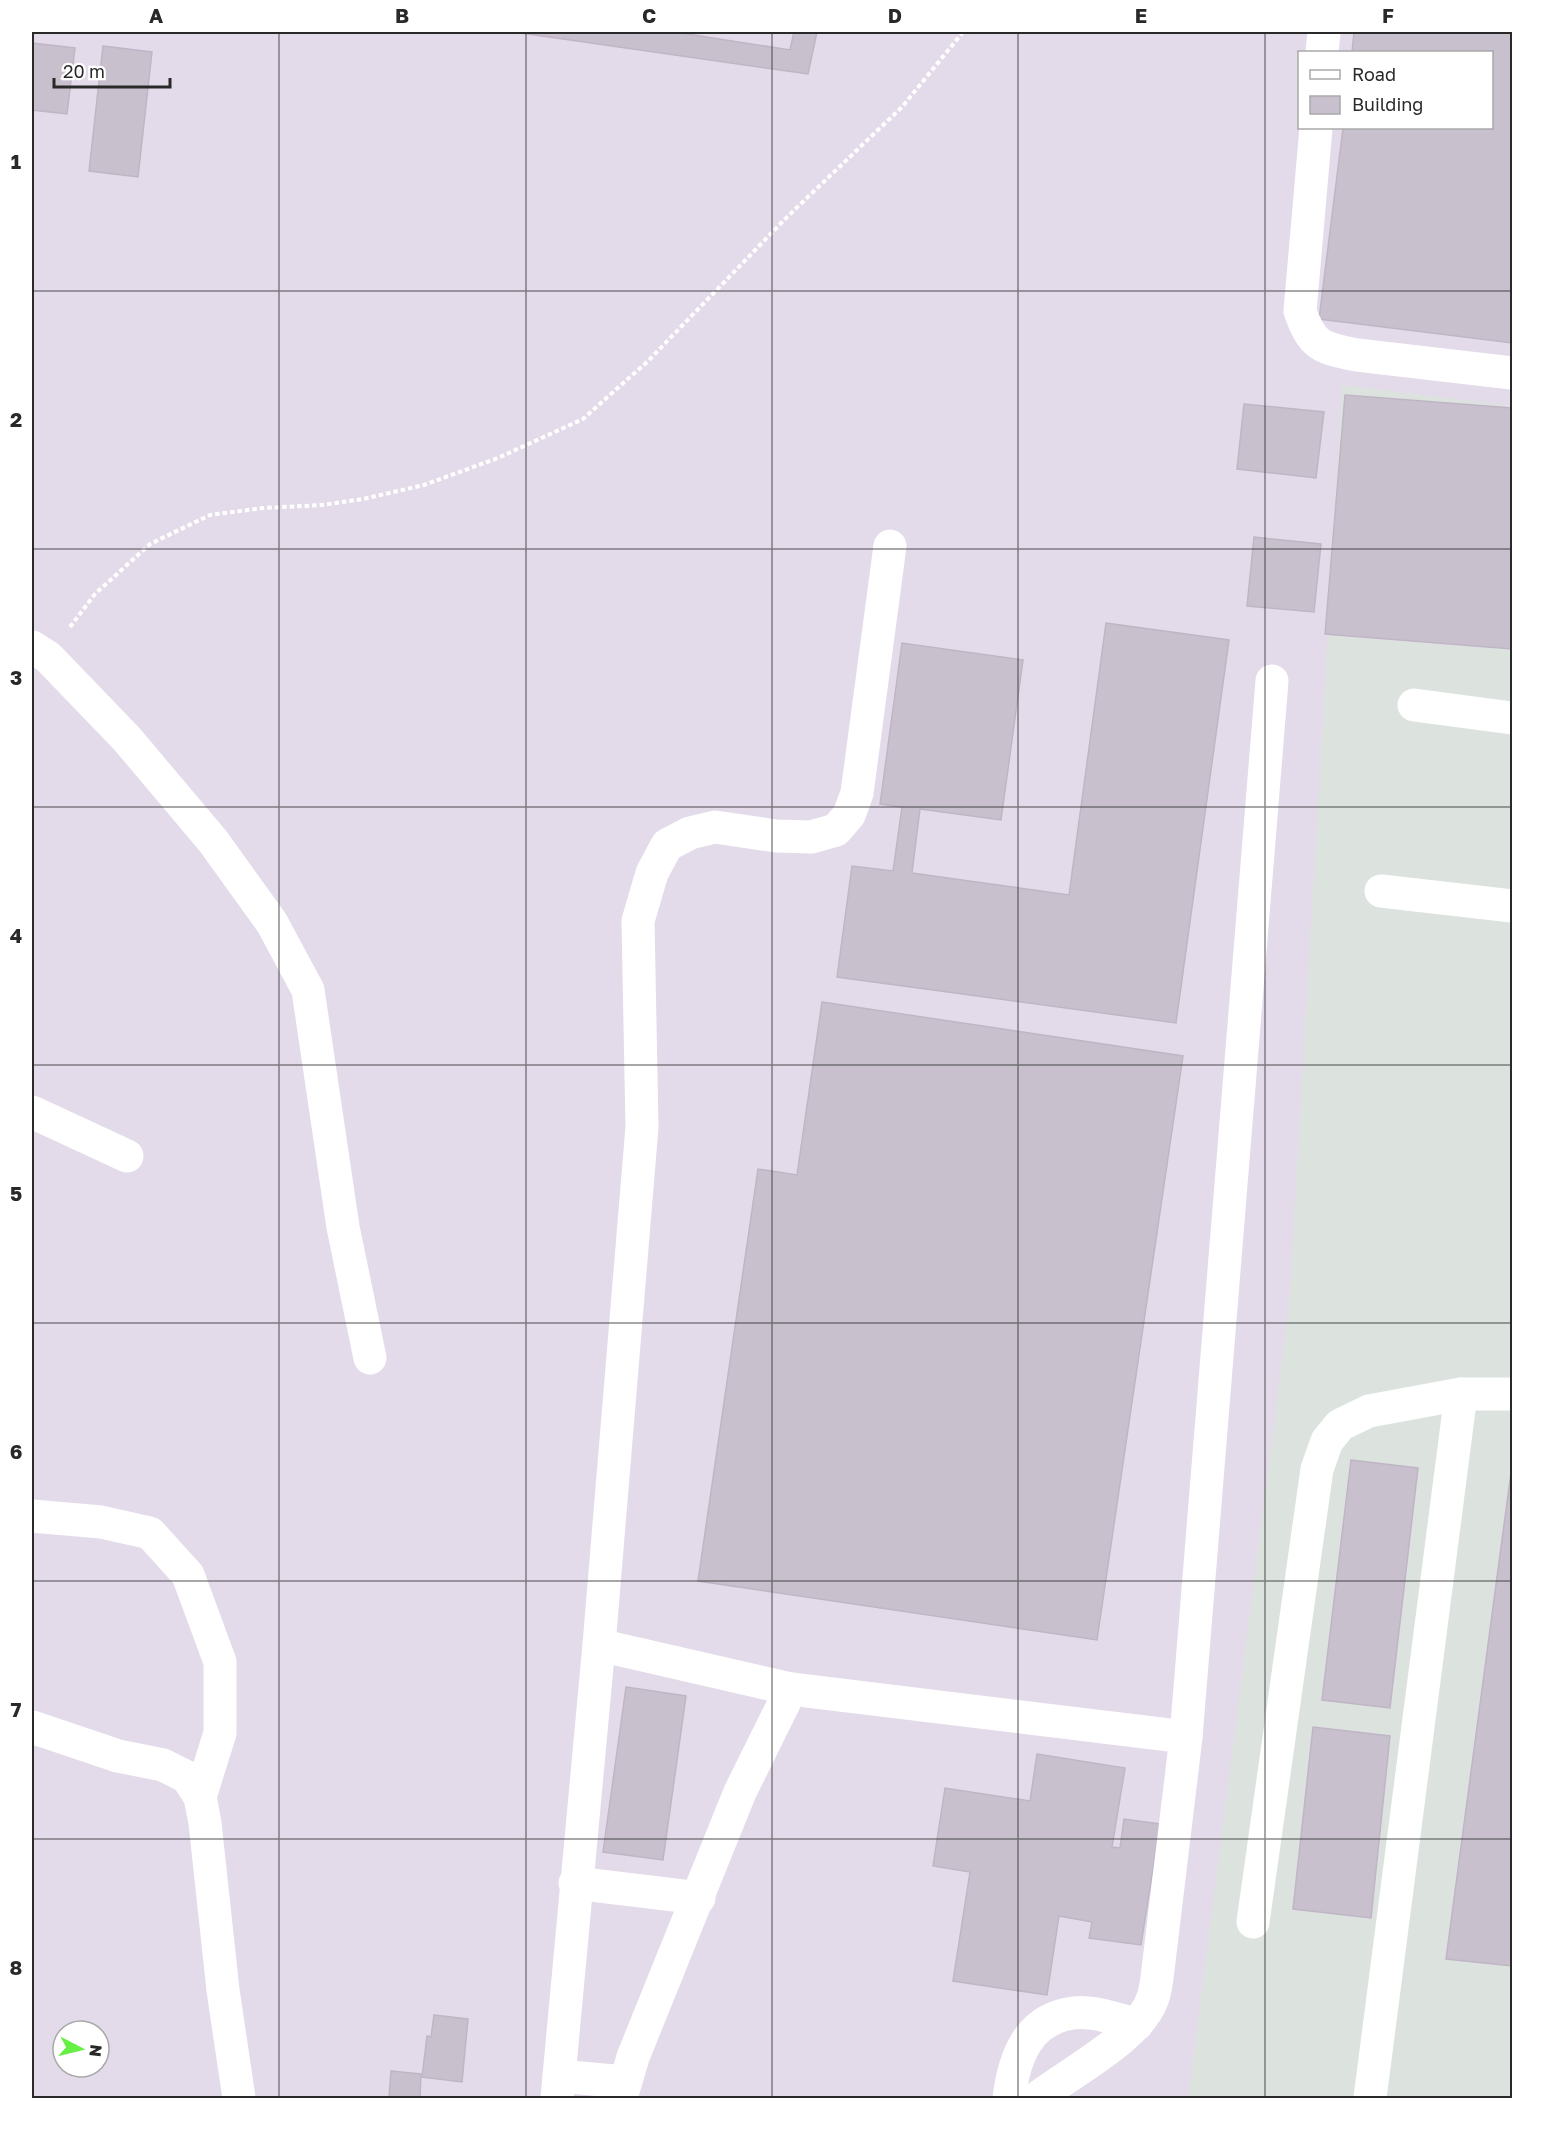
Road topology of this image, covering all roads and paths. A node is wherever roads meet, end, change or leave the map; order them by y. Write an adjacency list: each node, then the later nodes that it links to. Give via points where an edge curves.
1 (963, 32): 7 (path, via 902,107 788,216 648,361 583,419 498,458 424,485 322,505 210,515 150,544)
2 (1324, 32): 3 (street)
3 (1322, 51)
4 (1316, 129): 5 (street, via 1300,311 1312,339 1330,349 1357,355)
5 (1512, 373)
6 (890, 546): 19 (street, via 857,793 849,815 836,830 811,837 715,827 690,833 667,845 652,873 638,921 642,1127)
7 (40, 652): 15 (street, via 127,739 213,841 272,923 308,990 343,1227)
8 (1272, 681): 22 (street)
9 (1414, 705): 10 (street)
10 (1512, 718)
11 (1381, 891): 12 (street)
12 (1512, 906)
13 (32, 1112): 14 (street)
14 (127, 1156)
15 (370, 1358)
16 (1461, 1394): 17 (street); 26 (street, via 1370,1411 1340,1425 1327,1441 1317,1469); 33 (street)
17 (1512, 1394)
18 (32, 1516): 23 (street, via 101,1522 150,1533 188,1575 220,1662 220,1733)
19 (599, 1645): 20 (street); 24 (street)
20 (791, 1689): 22 (street); 25 (street, via 740,1792)
21 (32, 1727): 23 (street, via 118,1756 163,1765 187,1777)
22 (1186, 1737): 27 (street, via 1157,1978 1152,2002)
23 (200, 1797): 30 (street)
24 (575, 1882): 25 (street); 28 (street)
25 (699, 1898): 29 (street, via 633,2056)
26 (1253, 1922)
27 (1137, 2024): 31 (street, via 1095,2014 1073,2013 1053,2019 1036,2029 1020,2050); 32 (street)
28 (558, 2087): 29 (street)
29 (623, 2090)
30 (239, 2098)
31 (1009, 2098)
32 (1037, 2098)
33 (1370, 2098)

